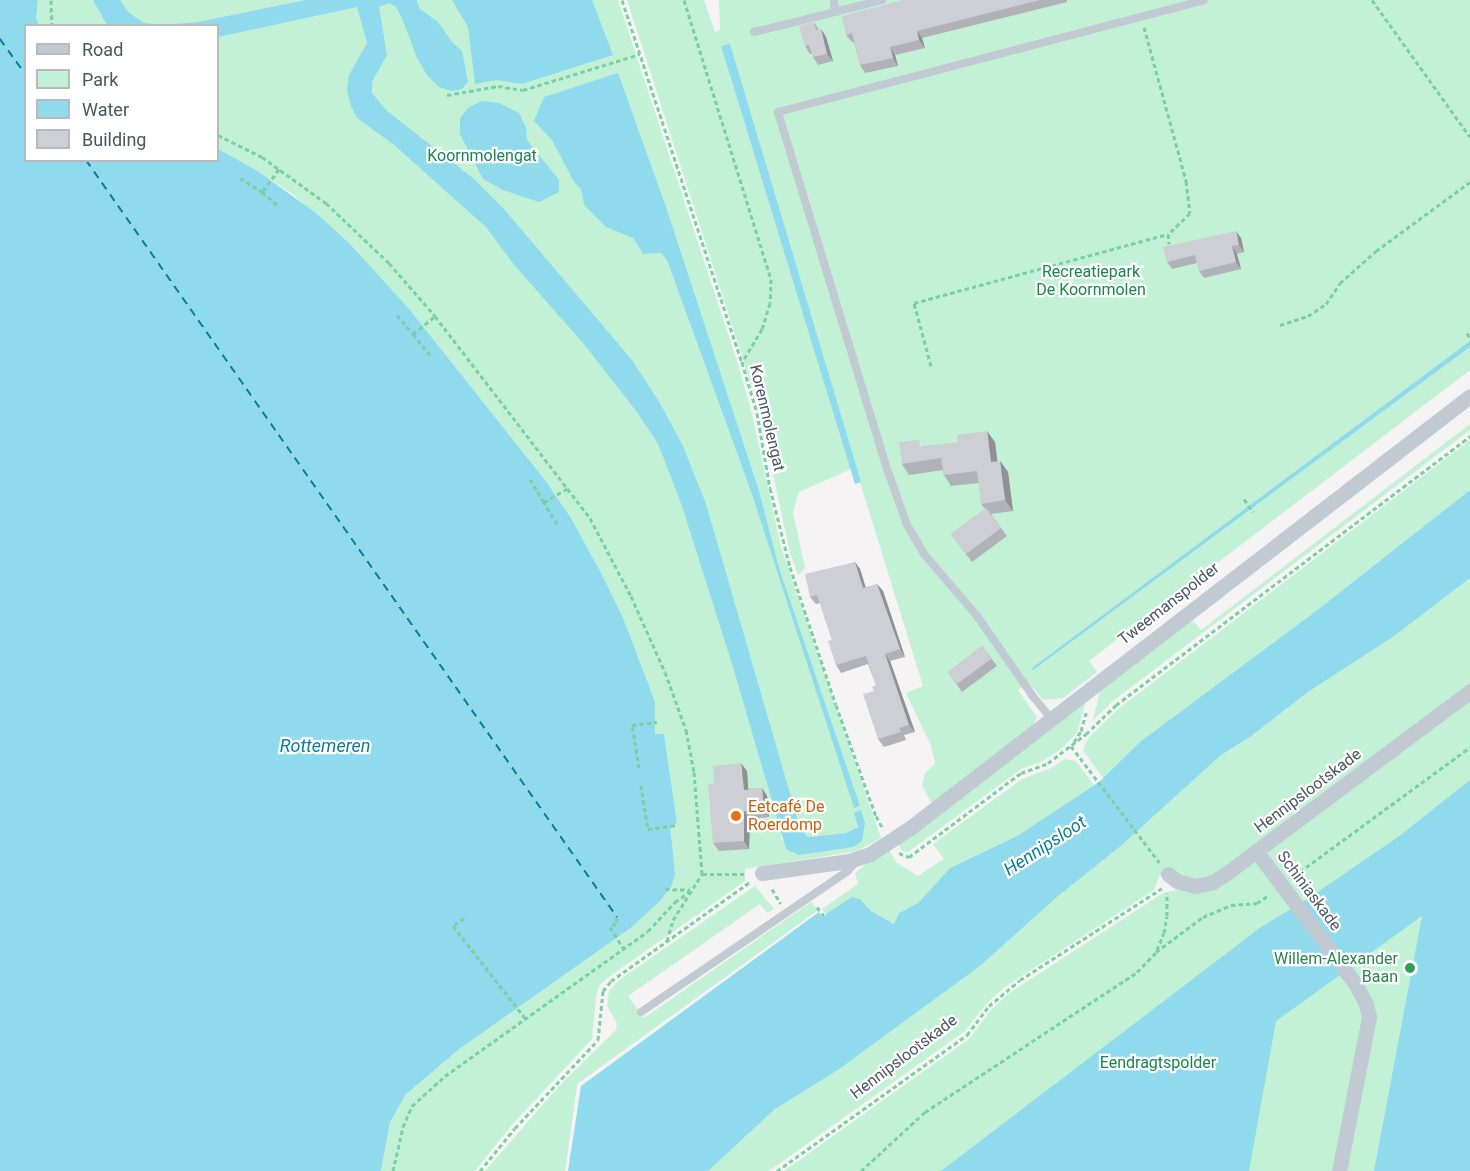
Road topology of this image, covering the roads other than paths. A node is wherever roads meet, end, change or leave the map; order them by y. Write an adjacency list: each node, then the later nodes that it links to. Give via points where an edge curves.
1 (834, 0): 4 (lane)
2 (882, 0): 4 (lane)
3 (1204, 0): 8 (lane, via 778,112 907,525 924,554 977,616)
4 (835, 12): 5 (lane)
5 (754, 32)
6 (1470, 396): 8 (street, Tweemanspolder)
7 (1470, 692): 9 (street, Hennipslootskade)
8 (1051, 718): 10 (street, Tweemanspolder, via 910,828)
9 (1257, 852): 12 (street, Hennipslootskade, via 1204,884); 14 (street, Schiniaskade, via 1366,1004 1369,1017)
10 (859, 858): 11 (street, Tweemanspolder); 13 (lane, via 848,871)
11 (762, 873)
12 (1167, 880)
13 (641, 1012)
14 (1339, 1171)

